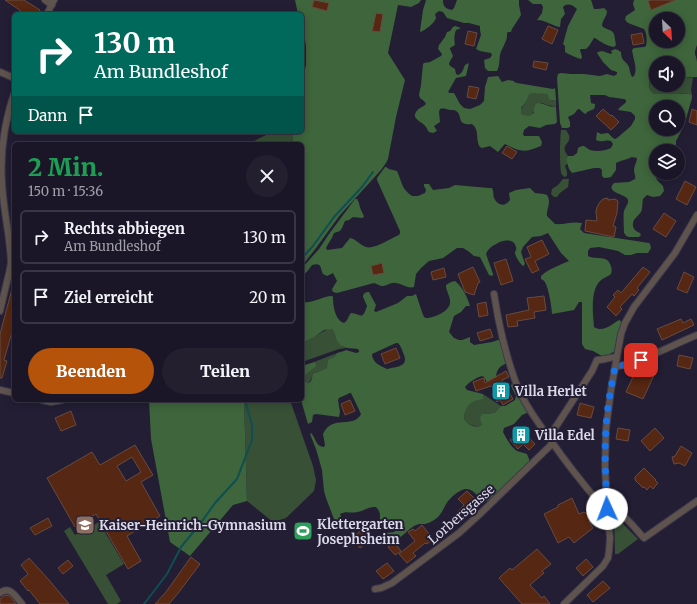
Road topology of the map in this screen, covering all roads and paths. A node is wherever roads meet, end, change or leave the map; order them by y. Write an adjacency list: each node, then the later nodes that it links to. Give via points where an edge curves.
1 (45, 0): 2 (street)
2 (53, 2): 3 (street)
3 (48, 12)
4 (0, 72): 5 (street)
5 (12, 77)
6 (12, 102): 9 (street, via 1,164 11,262)
7 (697, 215): 11 (street, via 675,253 630,314 621,334)
8 (494, 294): 15 (street, via 509,365 526,404)
9 (0, 311)
10 (697, 334): 12 (street, via 652,355)
11 (617, 357): 12 (street); 15 (street, via 597,360)
12 (615, 367): 18 (street, via 606,429)
13 (0, 390): 14 (street)
14 (12, 393)
15 (548, 437): 16 (street)
16 (553, 443): 18 (street); 19 (street, Lorbersgasse, via 460,532 392,583)
17 (697, 501): 18 (street, via 644,538 623,516)
18 (607, 509): 22 (street, via 610,538 608,558)
19 (376, 589)
20 (0, 593): 21 (street, via 3,590 10,591)
21 (22, 604)
22 (564, 604)

